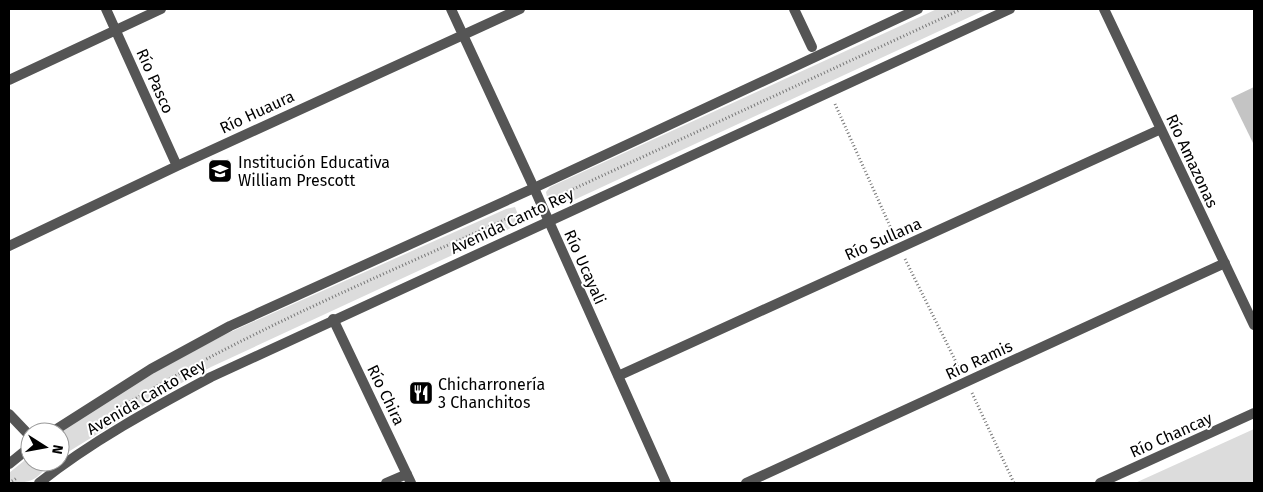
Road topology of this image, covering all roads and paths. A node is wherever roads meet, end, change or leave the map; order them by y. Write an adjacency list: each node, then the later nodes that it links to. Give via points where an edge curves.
1 (106, 9): 10 (street, Río Pasco)
2 (161, 9): 10 (street)
3 (451, 9): 11 (street, Río Ucayali)
4 (520, 9): 11 (street, Río Huaura)
5 (794, 9): 12 (street)
6 (918, 9): 20 (street, Avenida Canto Rey)
7 (962, 9): 14 (path)
8 (1010, 9): 24 (street, Avenida Canto Rey)
9 (1104, 9): 18 (street, Río Amazonas)
10 (115, 30): 16 (street); 19 (street, Río Pasco)
11 (463, 35): 19 (street, Río Huaura); 20 (street, Río Ucayali)
12 (812, 48)
13 (821, 68): 14 (path)
14 (823, 74): 15 (path); 21 (path)
15 (824, 78)
16 (9, 80)
17 (834, 101): 27 (path)
18 (1161, 129): 27 (street, Río Sullana); 28 (street, Río Amazonas)
19 (177, 166): 26 (street, Río Huaura)
20 (534, 188): 24 (street, Río Ucayali); 39 (street, Avenida Canto Rey, via 230,326 151,369)
21 (554, 198)
22 (511, 212): 23 (path)
23 (513, 216): 25 (path); 30 (path)
24 (548, 221): 32 (street, Avenida Canto Rey); 34 (street, Río Ucayali)
25 (517, 224)
26 (9, 246)
27 (900, 248): 34 (street, Río Sullana); 35 (path)
28 (1225, 263): 33 (street, Río Amazonas); 35 (street, Río Ramis)
29 (322, 297): 30 (path)
30 (324, 302): 31 (path); 36 (path, via 160,383)
31 (327, 307)
32 (333, 319): 42 (street, Avenida Canto Rey, via 211,376); 45 (street, Río Chira)
33 (1254, 325)
34 (618, 376): 48 (street, Río Ucayali)
35 (967, 382): 49 (street, Río Ramis); 50 (path)
36 (111, 413)
37 (1254, 413): 51 (street, Río Chancay)
38 (9, 414): 40 (street)
39 (68, 422)
40 (20, 426)
41 (20, 455): 43 (street)
42 (70, 456)
43 (9, 464)
44 (49, 472): 46 (street, Avenida Canto Rey)
45 (409, 479): 47 (street)
46 (39, 483)
47 (386, 483)
48 (666, 483)
49 (746, 483)
50 (1014, 483)
51 (1100, 483)

